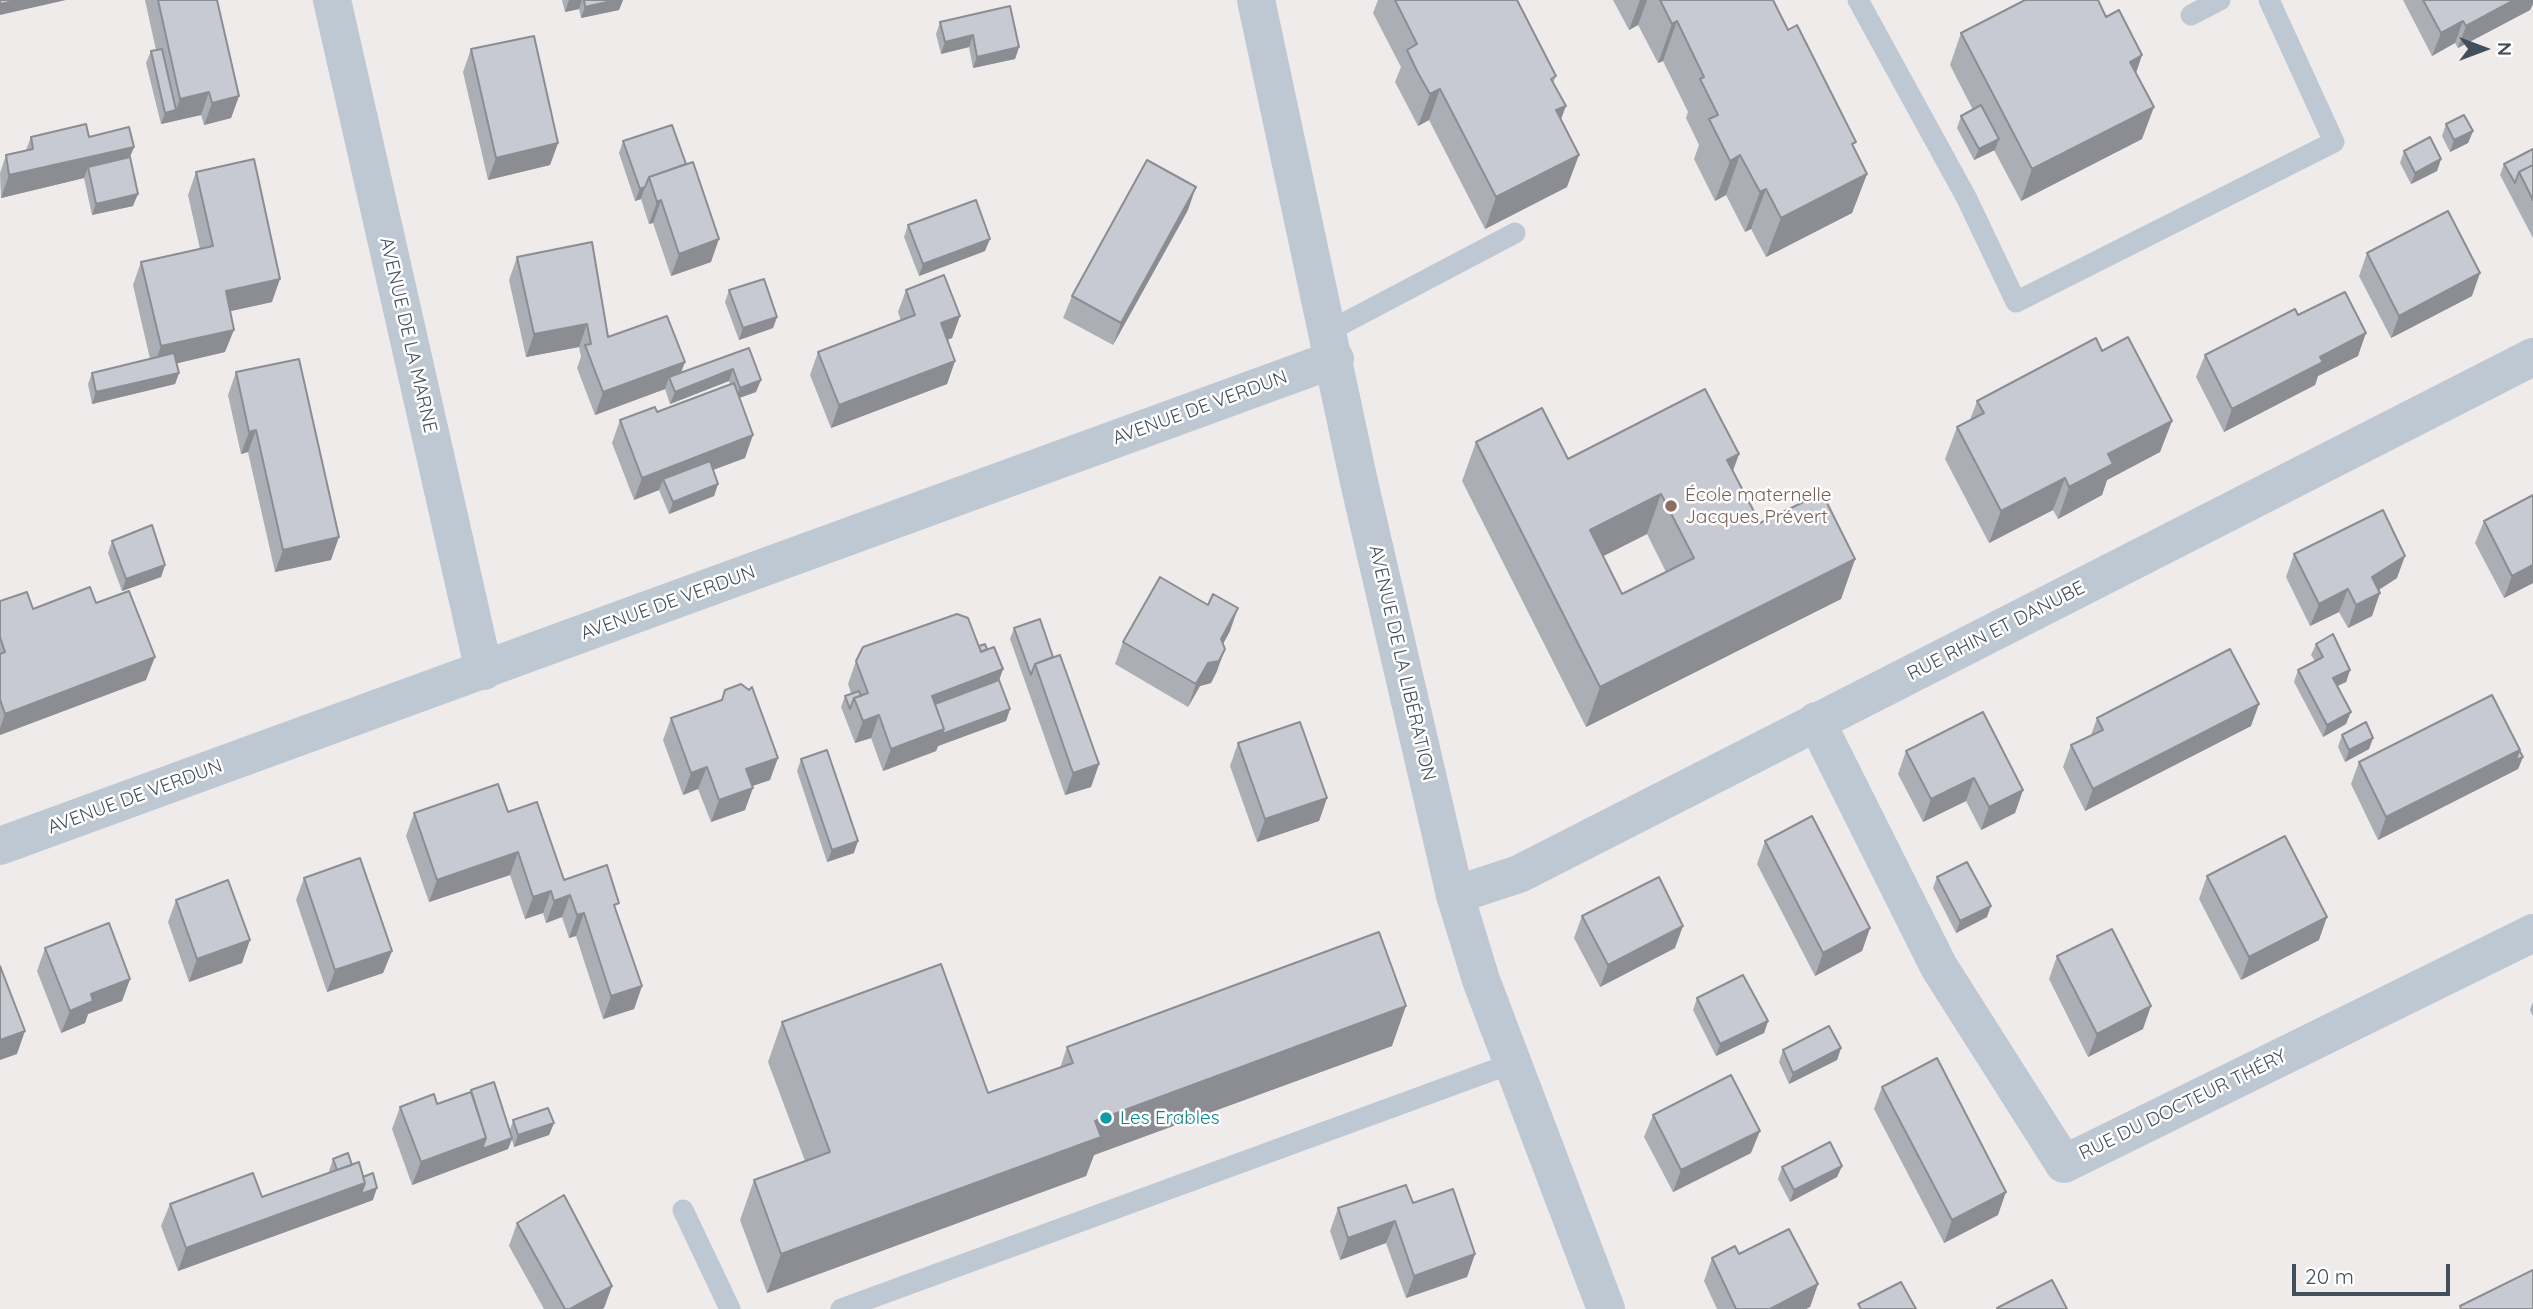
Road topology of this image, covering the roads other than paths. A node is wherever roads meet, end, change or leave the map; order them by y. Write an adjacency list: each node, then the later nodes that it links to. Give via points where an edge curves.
1 (332, 0): 10 (street, AVENUE DE LA MARNE)
2 (1256, 0): 8 (street, AVENUE DE LA LIBÉRATION)
3 (1858, 0): 5 (lane, via 1966,197 2017,302 2334,142)
4 (2220, 0): 6 (lane)
5 (2269, 0)
6 (2191, 15)
7 (1516, 233): 8 (lane)
8 (1332, 345): 10 (street, AVENUE DE VERDUN); 13 (street, AVENUE DE LA LIBÉRATION, via 1359,482)
9 (2533, 357): 11 (street, RUE RHIN ET DANUBE)
10 (484, 671): 12 (street, AVENUE DE VERDUN)
11 (1816, 721): 13 (street, RUE RHIN ET DANUBE, via 1519,874); 14 (street, RUE DU DOCTEUR THÉRY, via 1939,967 2064,1164)
12 (0, 846)
13 (1455, 895): 15 (street, AVENUE DE LA LIBÉRATION)
14 (2533, 933)
15 (1513, 1063): 18 (lane); 19 (street, AVENUE DE LA LIBÉRATION)
16 (683, 1210): 17 (lane)
17 (730, 1309)
18 (841, 1309)
19 (1606, 1309)

